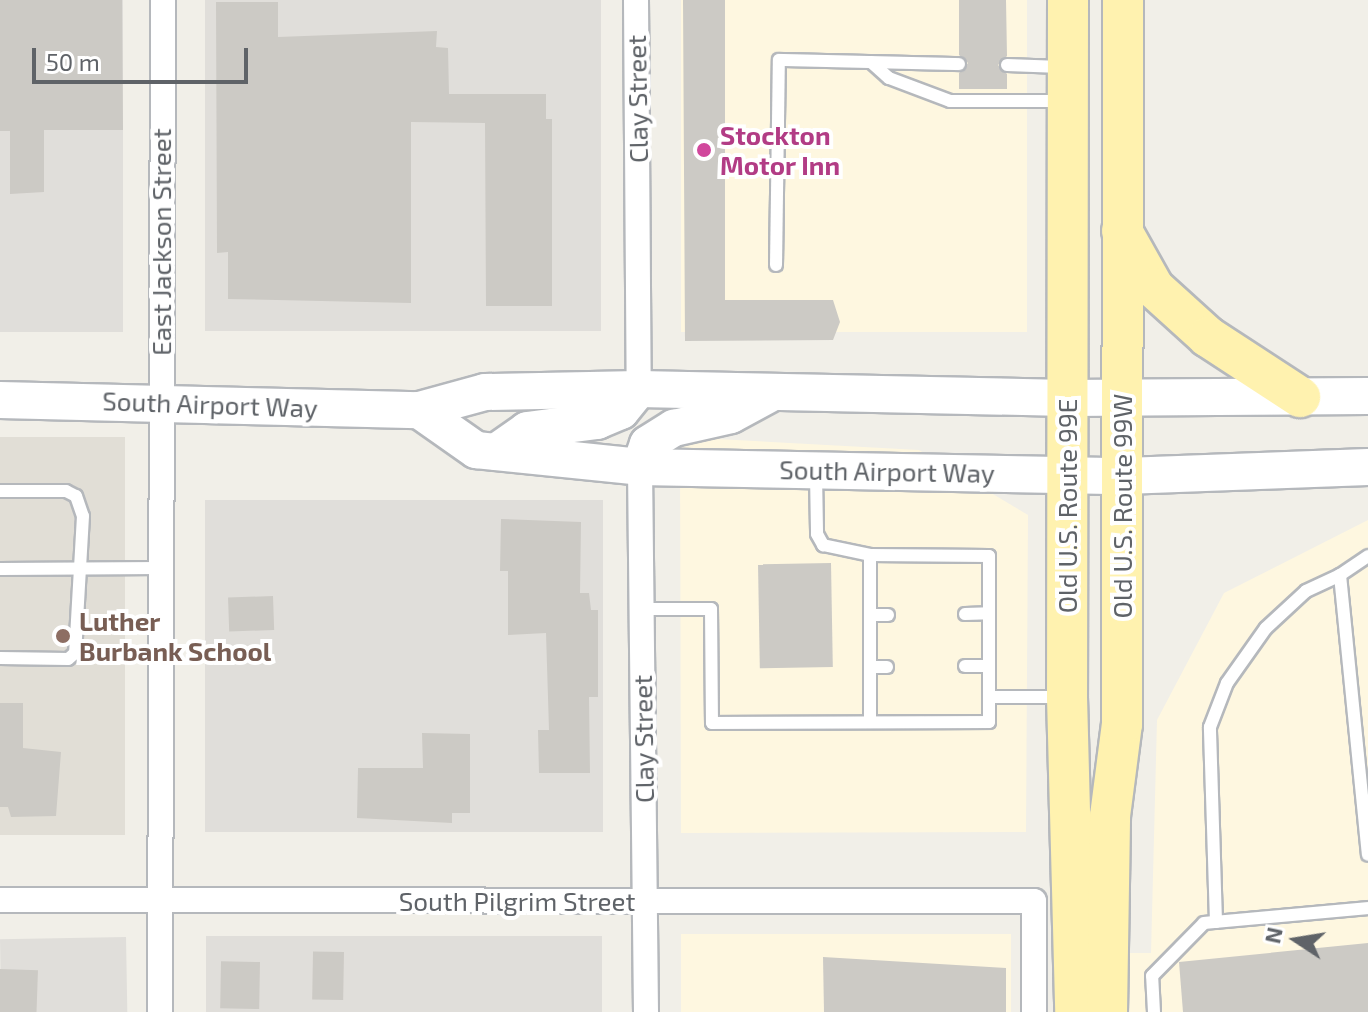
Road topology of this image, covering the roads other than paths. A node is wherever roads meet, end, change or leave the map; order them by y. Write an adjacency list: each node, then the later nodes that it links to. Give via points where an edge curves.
1 (163, 0): 18 (street, East Jackson Street)
2 (636, 0): 11 (street, Clay Street)
3 (1068, 0): 8 (main road, Old U.S. Route 99E)
4 (1123, 0): 9 (main road, Old U.S. Route 99W)
5 (871, 62): 6 (lane); 8 (lane, via 889,78 950,101); 10 (lane, via 779,60)
6 (959, 64)
7 (1007, 65): 8 (lane)
8 (1069, 84): 15 (main road, Old U.S. Route 99E)
9 (1122, 231): 14 (main road, via 1154,288 1208,337); 16 (main road, Old U.S. Route 99W)
10 (776, 265)
11 (639, 389): 12 (main road, South Airport Way); 19 (main road, South Airport Way, via 485,392); 20 (main road, via 621,411 597,421 527,430)
12 (773, 392): 15 (main road, South Airport Way); 21 (main road, via 731,415 674,428 648,444)
13 (1368, 396): 14 (main road, South Airport Way)
14 (1300, 397): 16 (main road, South Airport Way)
15 (1067, 398): 16 (main road, South Airport Way); 24 (main road, Old U.S. Route 99E)
16 (1123, 398): 25 (main road, Old U.S. Route 99W)
17 (0, 400): 18 (main road, South Airport Way)
18 (160, 401): 19 (main road, South Airport Way); 30 (street, East Jackson Street)
19 (419, 410): 20 (main road, South Airport Way, via 476,450)
20 (496, 452): 21 (main road, South Airport Way)
21 (640, 467): 23 (main road, South Airport Way); 33 (street, Clay Street)
22 (1368, 467): 25 (main road, South Airport Way)
23 (816, 470): 24 (main road, South Airport Way); 27 (lane, via 817,534 823,545)
24 (1067, 474): 25 (main road, South Airport Way); 44 (main road, Old U.S. Route 99E)
25 (1123, 476): 57 (main road, Old U.S. Route 99W, via 1122,724 1110,816)
26 (0, 491): 29 (lane, via 76,496 83,516)
27 (870, 555): 34 (lane, via 989,556); 36 (lane)
28 (1368, 556): 32 (lane)
29 (82, 568): 30 (lane); 31 (lane); 38 (lane, via 75,653 68,659)
30 (161, 568): 49 (street, East Jackson Street)
31 (0, 569)
32 (1340, 575): 46 (lane); 52 (lane, via 1306,591 1266,628 1227,683 1210,727)
33 (642, 609): 45 (lane, via 711,609 712,723); 50 (street, Clay Street)
34 (989, 613): 35 (lane); 40 (lane)
35 (965, 614)
36 (870, 615): 37 (lane); 41 (lane)
37 (888, 615)
38 (0, 658)
39 (965, 666): 40 (lane)
40 (989, 666): 43 (lane)
41 (870, 667): 42 (lane); 45 (lane)
42 (887, 667)
43 (989, 697): 44 (lane); 45 (lane, via 989,722)
44 (1067, 697): 56 (main road, Old U.S. Route 99E)
45 (870, 722)
46 (1362, 725): 47 (lane)
47 (1368, 855)
48 (0, 900): 49 (street, South Pilgrim Street)
49 (160, 900): 50 (street, South Pilgrim Street); 53 (street, East Jackson Street)
50 (645, 901): 54 (street, Clay Street); 55 (street, South Pilgrim Street, via 1034,901)
51 (1368, 908): 52 (lane)
52 (1216, 922): 58 (lane, via 1204,923 1152,976)
53 (160, 1012)
54 (646, 1012)
55 (1034, 1012)
56 (1075, 1012)
57 (1107, 1012)
58 (1154, 1012)

